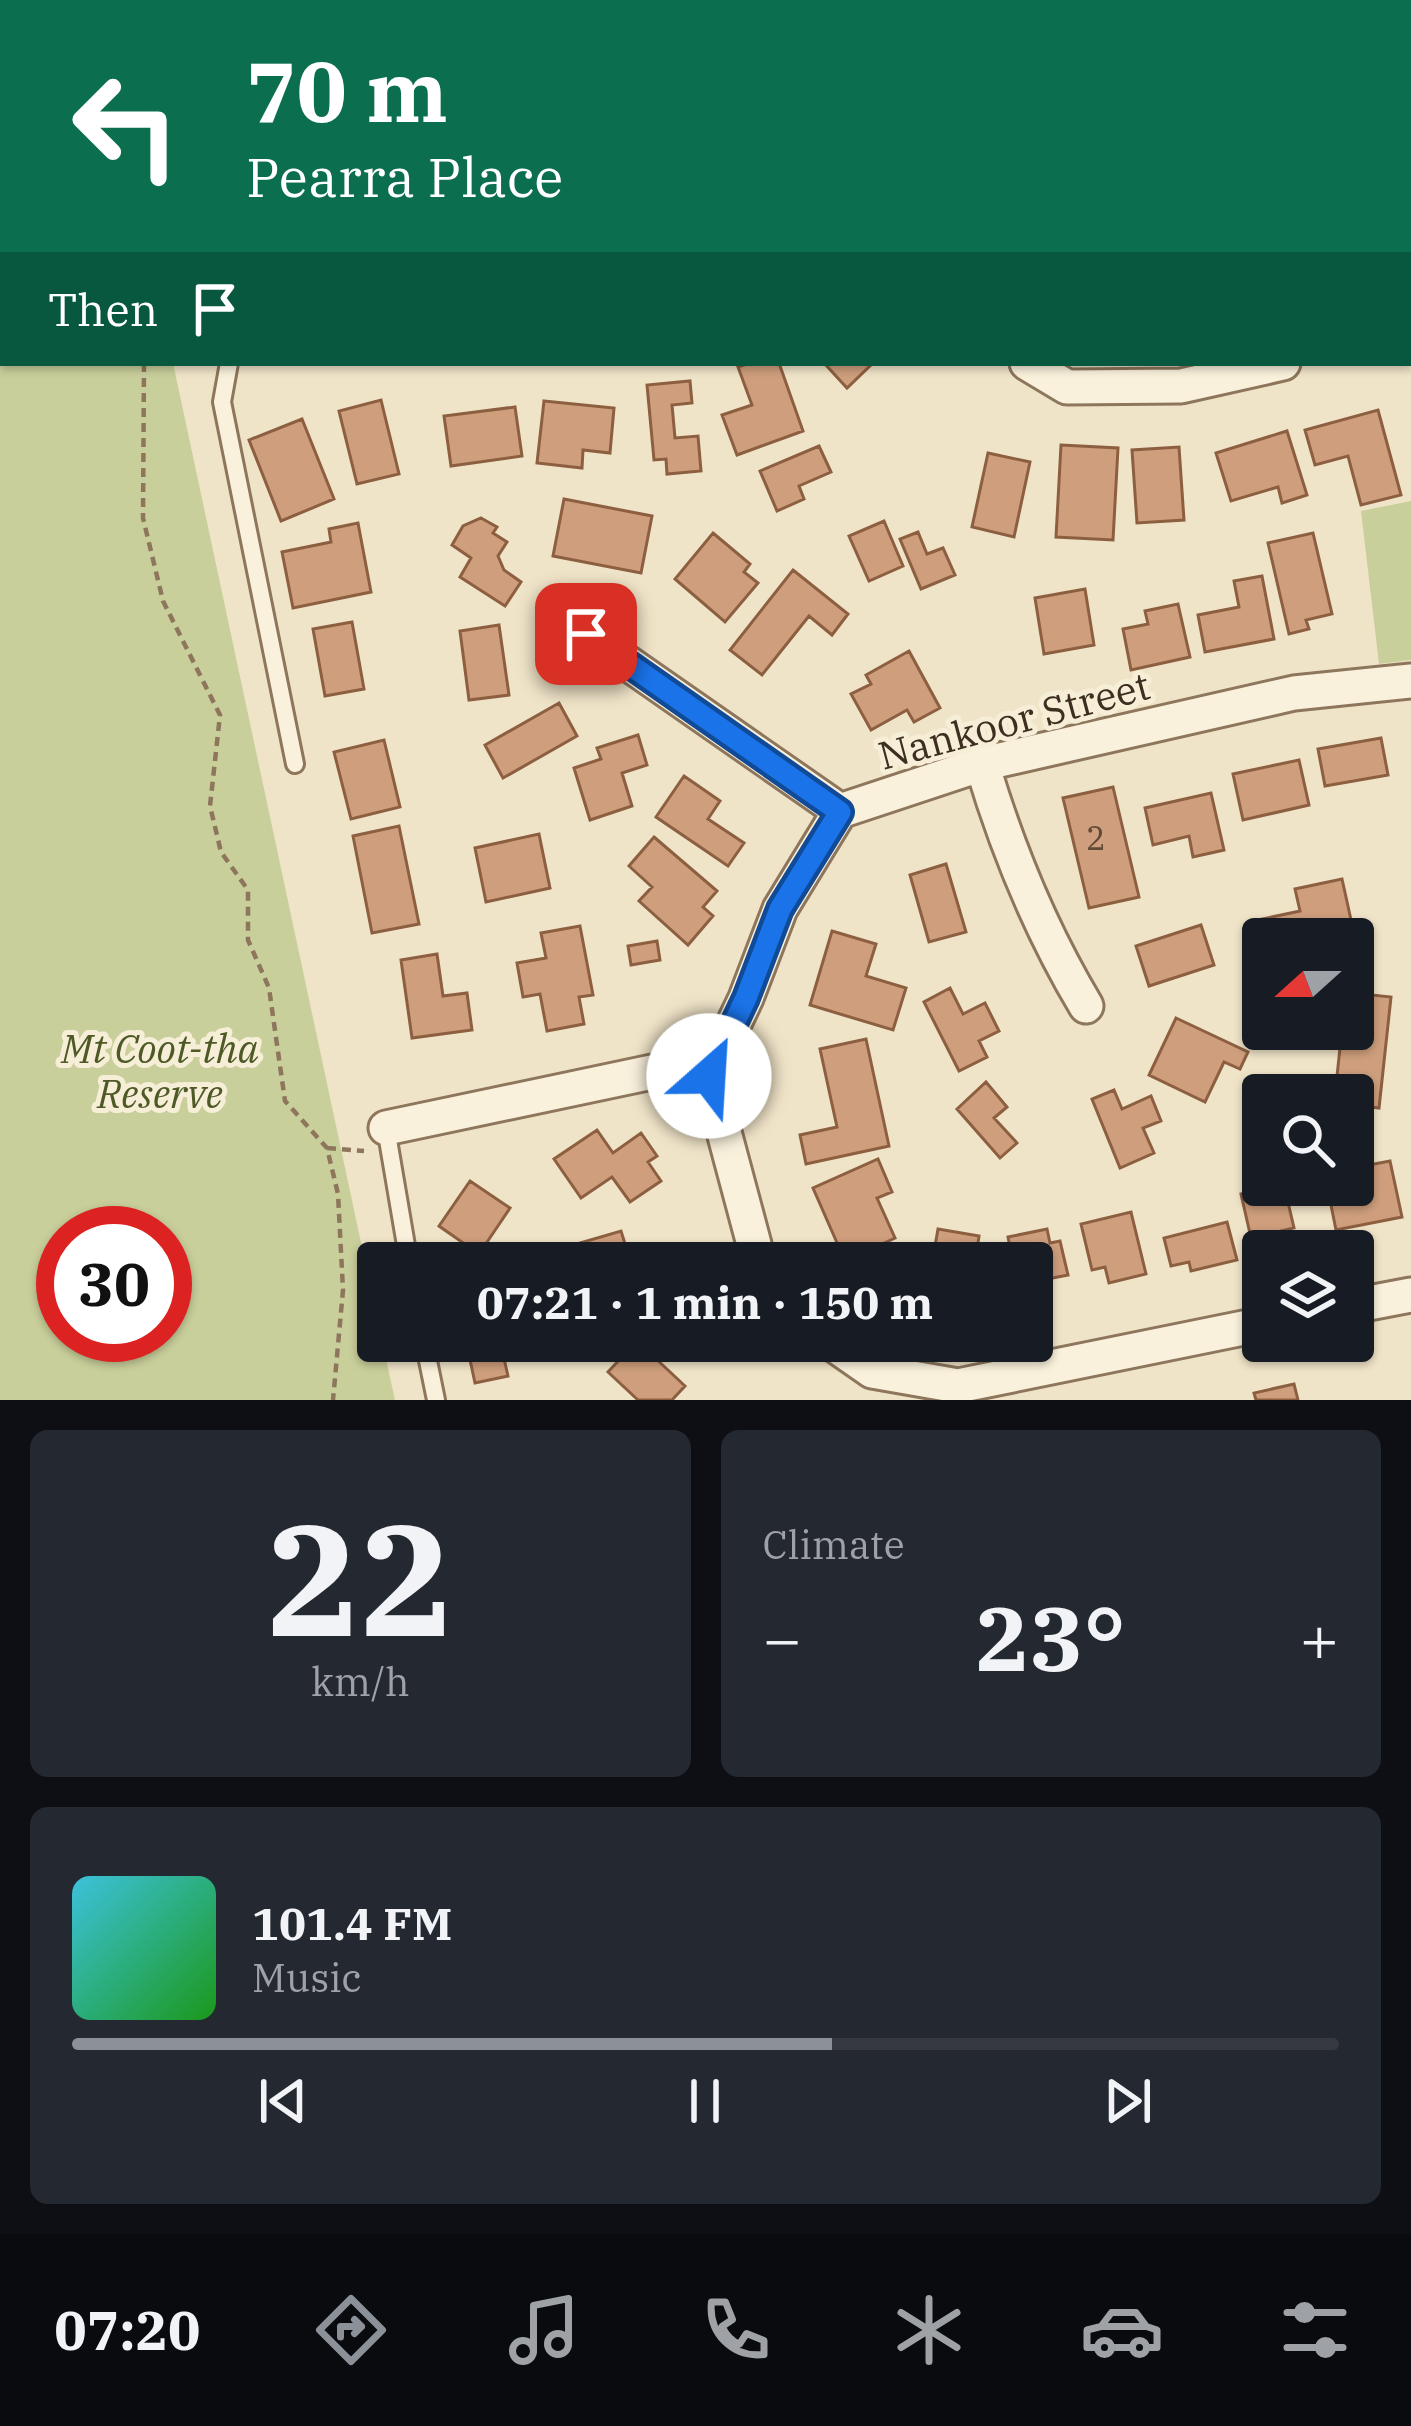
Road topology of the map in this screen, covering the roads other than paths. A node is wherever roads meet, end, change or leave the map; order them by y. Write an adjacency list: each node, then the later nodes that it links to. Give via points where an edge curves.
1 (228, 366): 6 (lane, via 222,402)
2 (1033, 366): 3 (street, via 1067,387 1090,387 1180,386)
3 (1270, 366)
4 (586, 634): 8 (street)
5 (1411, 681): 7 (street, Nankoor Street, via 1294,693)
6 (295, 764)
7 (982, 764): 8 (street, Nankoor Street); 9 (street, via 1054,952)
8 (840, 812): 10 (street, Nankoor Street, via 780,909)
9 (1086, 1006)
10 (709, 1076): 11 (street, via 652,1072); 13 (street)
11 (387, 1140): 12 (lane)
12 (405, 1242)
13 (753, 1242)
14 (1411, 1294): 15 (street)
15 (1374, 1302)
16 (1242, 1328): 18 (street, via 958,1386)
17 (428, 1362): 19 (lane)
18 (859, 1362)
19 (436, 1400)

